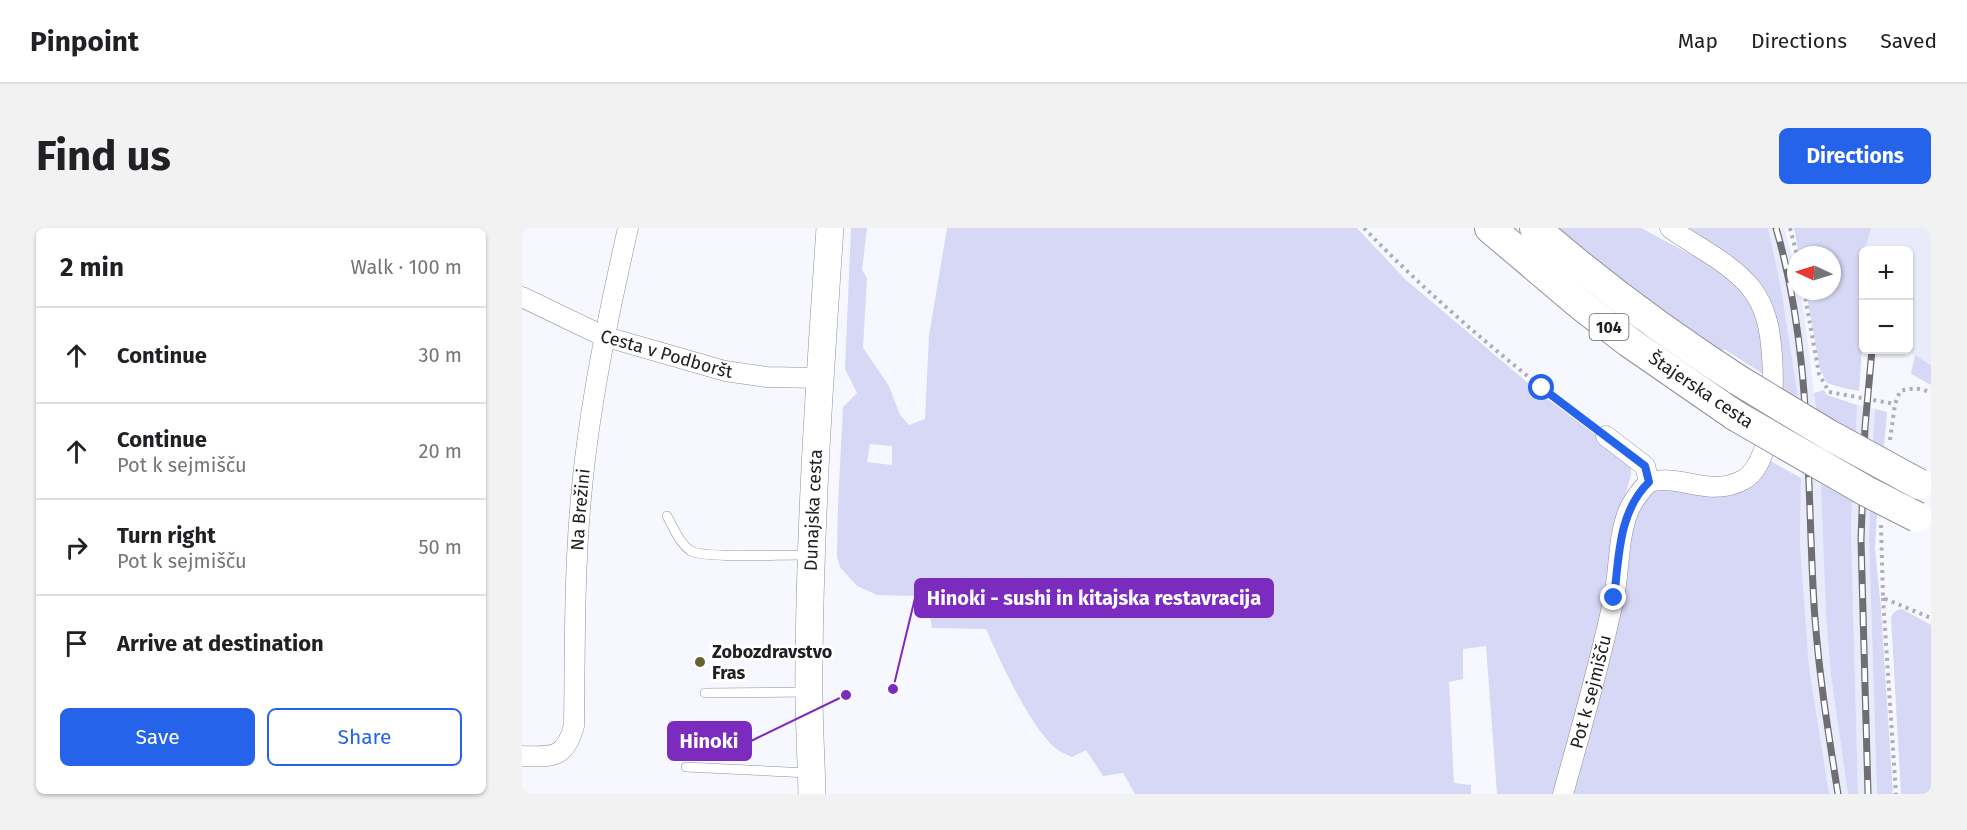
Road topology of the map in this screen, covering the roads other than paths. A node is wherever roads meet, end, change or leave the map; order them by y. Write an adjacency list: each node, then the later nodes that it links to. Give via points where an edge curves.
1 (628, 228): 7 (street, Na Brežini)
2 (830, 228): 8 (main road, Dunajska cesta)
3 (1490, 228): 13 (main road, Štajerska cesta / 104, bridge, via 1637,348 1736,416)
4 (1535, 228): 11 (main road, Štajerska cesta / 104, bridge, via 1605,286 1738,380)
5 (1670, 228): 10 (street, via 1737,273 1760,302 1770,340 1771,426 1757,468 1746,479 1720,488 1662,479)
6 (522, 297): 7 (street, Cesta v Podboršt)
7 (603, 336): 8 (street, Cesta v Podboršt, via 725,370 766,377); 17 (street, Na Brežini, via 581,497 574,726 569,743 558,754)
8 (820, 378): 14 (main road, Dunajska cesta)
9 (1606, 436): 10 (street, via 1645,466)
10 (1649, 482): 20 (street, Pot k sejmišču, via 1638,493 1622,531 1614,598)
11 (1925, 488)
12 (667, 516): 14 (lane, via 681,542 693,552)
13 (1924, 521)
14 (812, 555): 15 (main road, Dunajska cesta)
15 (809, 692): 16 (lane); 19 (main road, Dunajska cesta)
16 (705, 693)
17 (522, 756)
18 (686, 766): 19 (lane)
19 (812, 783)
20 (1563, 794)

